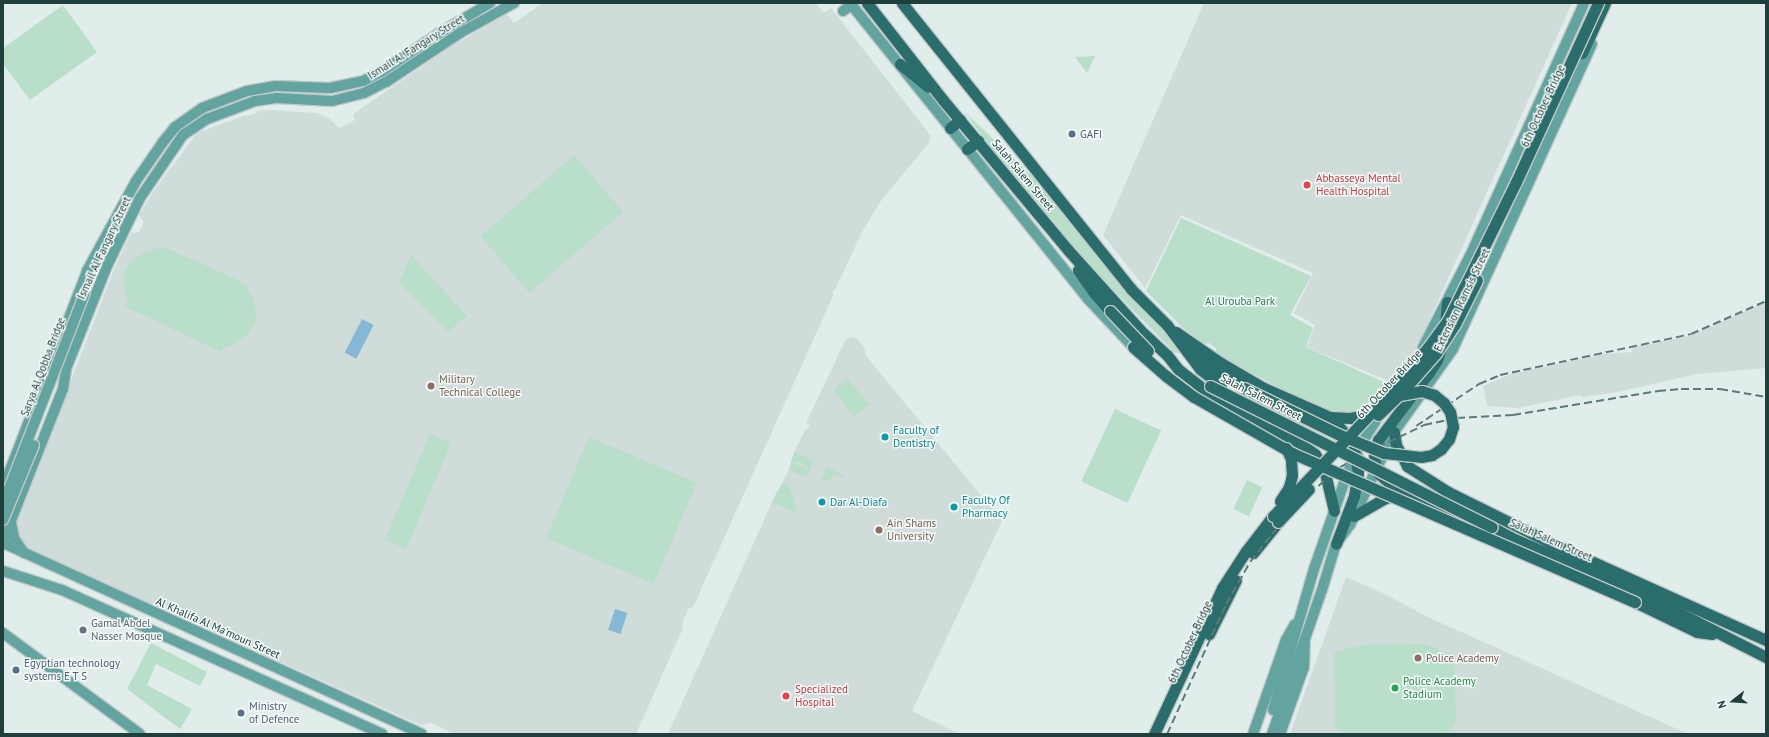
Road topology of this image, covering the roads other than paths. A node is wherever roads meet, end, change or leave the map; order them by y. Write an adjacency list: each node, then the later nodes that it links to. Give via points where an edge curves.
1 (490, 3): 21 (main road, Ismail Al Fangary Street, via 440,32 376,75 357,83 330,88 258,88 230,96 196,111 175,127 163,142 134,186)
2 (514, 3): 30 (main road, Ismail Al Fangary Street, via 364,93 332,100 276,98 255,101 207,119 187,131 175,144 146,187 128,219)
3 (867, 3): 13 (highway, Salah Salem Street)
4 (902, 3): 26 (highway, Salah Salem Street, via 1131,289)
5 (1584, 3): 12 (main road, Extension Ramsis Street)
6 (1598, 3): 47 (highway, 6th October Bridge, bridge, via 1516,182 1448,320 1375,409)
7 (1605, 3): 31 (highway, 6th October Bridge, bridge, via 1464,308 1436,353)
8 (1610, 3): 14 (main road, Extension Ramsis Street)
9 (851, 4): 10 (main road); 11 (main road)
10 (843, 12)
11 (900, 64): 13 (highway); 16 (main road)
12 (1545, 91): 14 (main road, via 1553,106); 19 (main road, Extension Ramsis Street)
13 (944, 100): 15 (highway, Salah Salem Street)
14 (1564, 106): 20 (main road, Extension Ramsis Street)
15 (960, 120): 16 (highway); 17 (highway, Salah Salem Street)
16 (950, 128): 18 (main road)
17 (978, 141): 18 (highway); 23 (highway, Salah Salem Street)
18 (967, 149): 22 (main road)
19 (1490, 210): 20 (main road, via 1499,204 1507,205 1511,211); 25 (main road, Extension Ramsis Street)
20 (1511, 222): 36 (main road, Extension Ramsis Street, via 1453,349)
21 (105, 240): 32 (main road, Ismail Al Fangary Street, via 87,271); 43 (main road, Sarya Al Qobba Bridge, bridge)
22 (1046, 247): 24 (main road); 28 (main road, via 1095,307)
23 (1068, 250): 24 (highway); 29 (highway, Salah Salem Street)
24 (1095, 294): 47 (highway, bridge, via 1141,344 1178,377 1270,433 1284,446 1291,460 1292,475 1289,487)
25 (1447, 302): 34 (main road, Extension Ramsis Street, via 1427,340); 39 (highway, via 1444,334 1437,360 1378,440 1374,454)
26 (1167, 325): 27 (highway, Salah Salem Street); 35 (highway, via 1234,371 1282,397)
27 (1175, 338): 31 (highway, bridge, via 1244,388 1338,434 1384,453 1421,457 1432,455 1449,440 1453,427 1450,412 1434,395 1422,391); 50 (highway, Salah Salem Street, via 1200,368 1221,385)
28 (1133, 348): 63 (highway, bridge, via 1194,397 1292,453 1635,602 1698,632)
29 (1173, 364): 37 (highway, via 1205,390); 50 (highway, Salah Salem Street, bridge, via 1210,386)
30 (66, 369): 33 (main road, Sarya Al Qobba Bridge); 45 (main road, Ismail Al Fangary Street, via 63,390)
31 (1399, 395): 72 (highway, 6th October Bridge, bridge, via 1278,522 1252,555 1225,599)
32 (34, 406): 33 (main road, via 42,406); 41 (main road, Ismail Al Fangary Street)
33 (48, 412): 49 (main road, Sarya Al Qobba Bridge, bridge)
34 (1381, 412): 35 (highway, via 1350,418); 38 (main road, Extension Ramsis Street)
35 (1325, 416): 37 (highway, via 1313,435); 38 (highway, via 1342,430)
36 (1394, 432): 39 (main road, Extension Ramsis Street); 40 (highway, via 1394,439 1402,458)
37 (1301, 444): 46 (highway, via 1315,454 1322,464)
38 (1355, 454): 46 (main road, Extension Ramsis Street); 54 (highway, via 1358,473 1355,492)
39 (1376, 468): 42 (highway, via 1381,476); 48 (main road, Extension Ramsis Street)
40 (1413, 472): 42 (highway, via 1405,478 1403,484); 52 (highway)
41 (3, 488)
42 (1408, 494): 48 (highway, via 1383,499); 51 (highway, via 1490,533)
43 (3, 504)
44 (3, 509): 45 (main road)
45 (15, 509): 49 (main road, Ismail Al Fangary Street)
46 (1334, 511): 60 (main road, Extension Ramsis Street)
47 (1273, 516): 71 (highway, 6th October Bridge, via 1246,551 1220,592)
48 (1354, 516): 54 (main road, Extension Ramsis Street)
49 (7, 520): 53 (main road, Ismail Al Fangary Street); 55 (main road, via 14,538)
50 (1492, 525): 51 (highway, Salah Salem Street); 52 (highway, Salah Salem Street, via 1518,534)
51 (1510, 537): 63 (highway, Salah Salem Street, via 1650,598)
52 (1539, 537): 65 (highway, Salah Salem Street)
53 (3, 542): 55 (main road, Al Khalifa Al Ma'moun Street)
54 (1336, 544): 64 (main road, Extension Ramsis Street)
55 (24, 553): 57 (main road, Al Khalifa Al Ma'moun Street)
56 (3, 571): 59 (main road, via 62,590)
57 (131, 602): 58 (main road, Al Khalifa Al Ma'moun Street); 59 (main road, via 133,612)
58 (164, 617): 62 (main road, via 158,624); 68 (main road, Al Khalifa Al Ma'moun Street)
59 (125, 618): 62 (main road)
60 (1300, 620): 67 (main road, Extension Ramsis Street); 73 (main road, Extension Ramsis Street, via 1289,632)
61 (3, 633): 69 (main road)
62 (158, 633): 70 (main road)
63 (1718, 634): 66 (highway, Salah Salem Street)
64 (1304, 638): 67 (main road); 76 (main road, Extension Ramsis Street, via 1304,667)
65 (1766, 640)
66 (1766, 657)
67 (1290, 666): 74 (main road); 75 (main road)
68 (418, 733)
69 (140, 734)
70 (382, 734)
71 (1154, 734)
72 (1162, 734)
73 (1253, 734)
74 (1265, 734)
75 (1272, 734)
76 (1280, 734)

